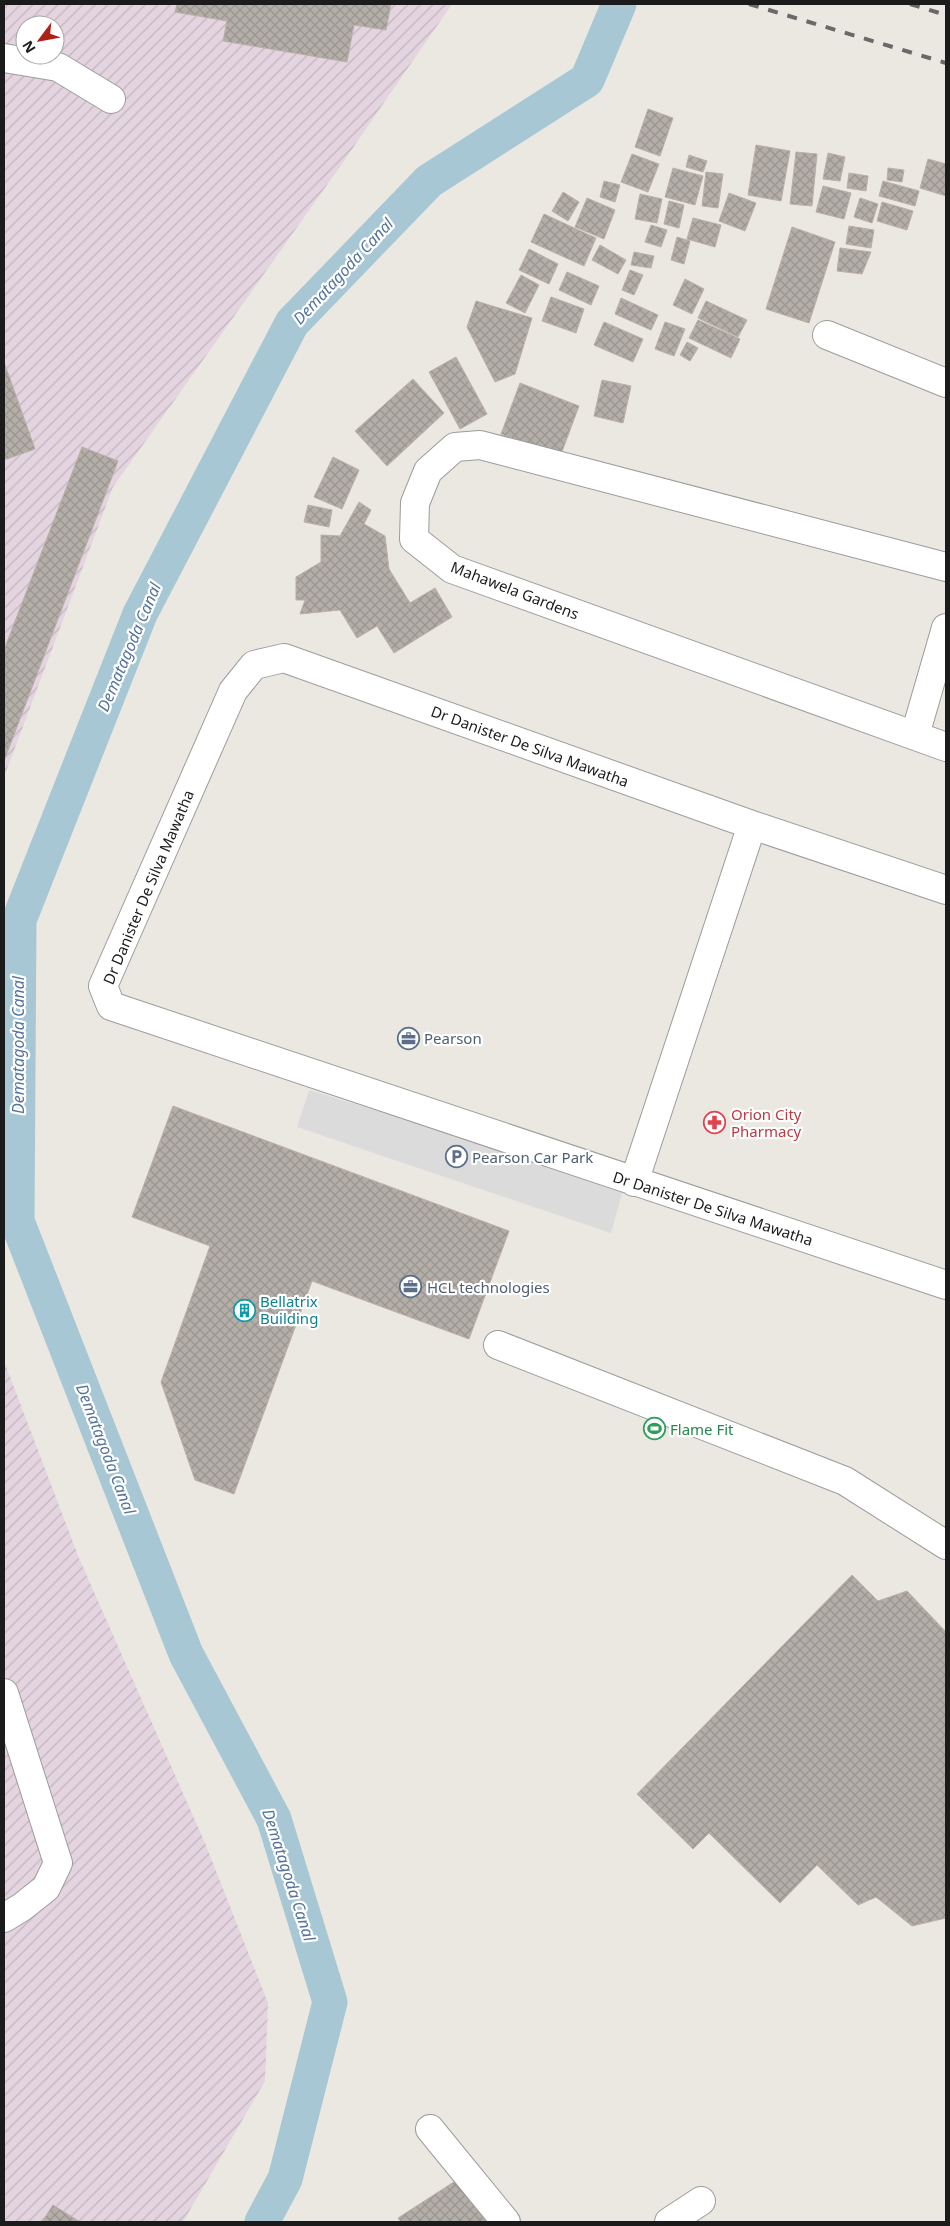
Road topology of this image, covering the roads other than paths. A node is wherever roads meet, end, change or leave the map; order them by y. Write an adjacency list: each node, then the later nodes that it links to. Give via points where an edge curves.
1 (4, 58): 2 (street, via 58,68)
2 (111, 99)
3 (827, 335): 4 (street)
4 (946, 383)
5 (946, 567): 7 (street, Mahawela Gardens, via 480,446 455,447 428,471 415,502 414,539 452,569)
6 (946, 628): 7 (street)
7 (914, 736): 8 (street, Mahawela Gardens)
8 (946, 747)
9 (752, 826): 10 (street, Dr Danister De Silva Mawatha); 11 (street); 11 (street, Dr Danister De Silva Mawatha, via 284,658 254,665 233,691 103,986 112,1006)
10 (946, 890)
11 (634, 1182): 12 (street, Dr Danister De Silva Mawatha)
12 (946, 1285)
13 (498, 1345): 14 (street, via 845,1482)
14 (946, 1545)
15 (4, 1693): 16 (street, via 58,1863 46,1888)
16 (4, 1918)
17 (430, 2129): 19 (street)
18 (701, 2201): 20 (street)
19 (506, 2222)
20 (669, 2222)

